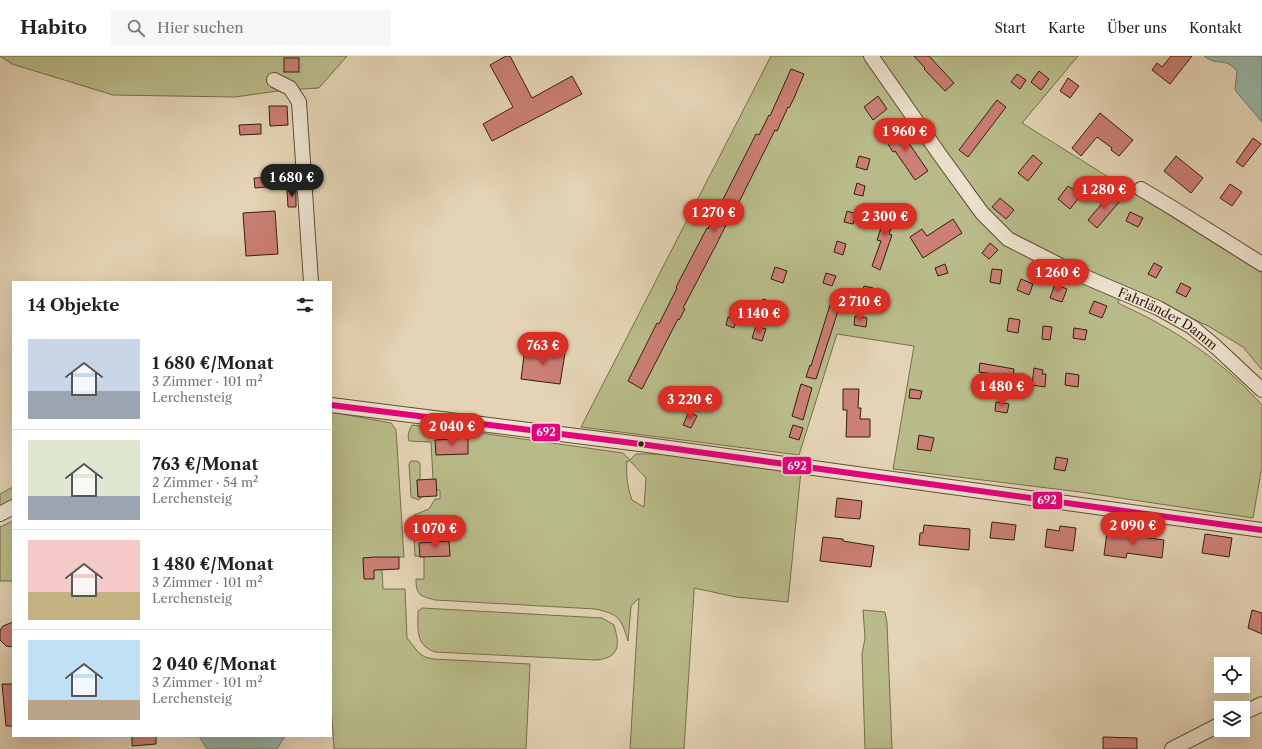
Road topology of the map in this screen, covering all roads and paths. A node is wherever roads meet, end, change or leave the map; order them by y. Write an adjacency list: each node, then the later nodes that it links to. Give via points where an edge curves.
1 (871, 56): 6 (street, Fahrländer Damm, via 977,207 1008,239 1069,270 1158,308 1192,327)
2 (274, 80): 5 (street, via 290,88 299,102)
3 (1141, 189): 4 (street)
4 (1262, 264)
5 (311, 281)
6 (1262, 390)
7 (332, 405): 10 (street, via 640,444)
8 (12, 508): 9 (street)
9 (0, 514)
10 (1262, 530)
11 (1262, 704): 12 (street)
12 (1250, 710)
13 (1214, 728): 14 (street)
14 (1172, 749)

